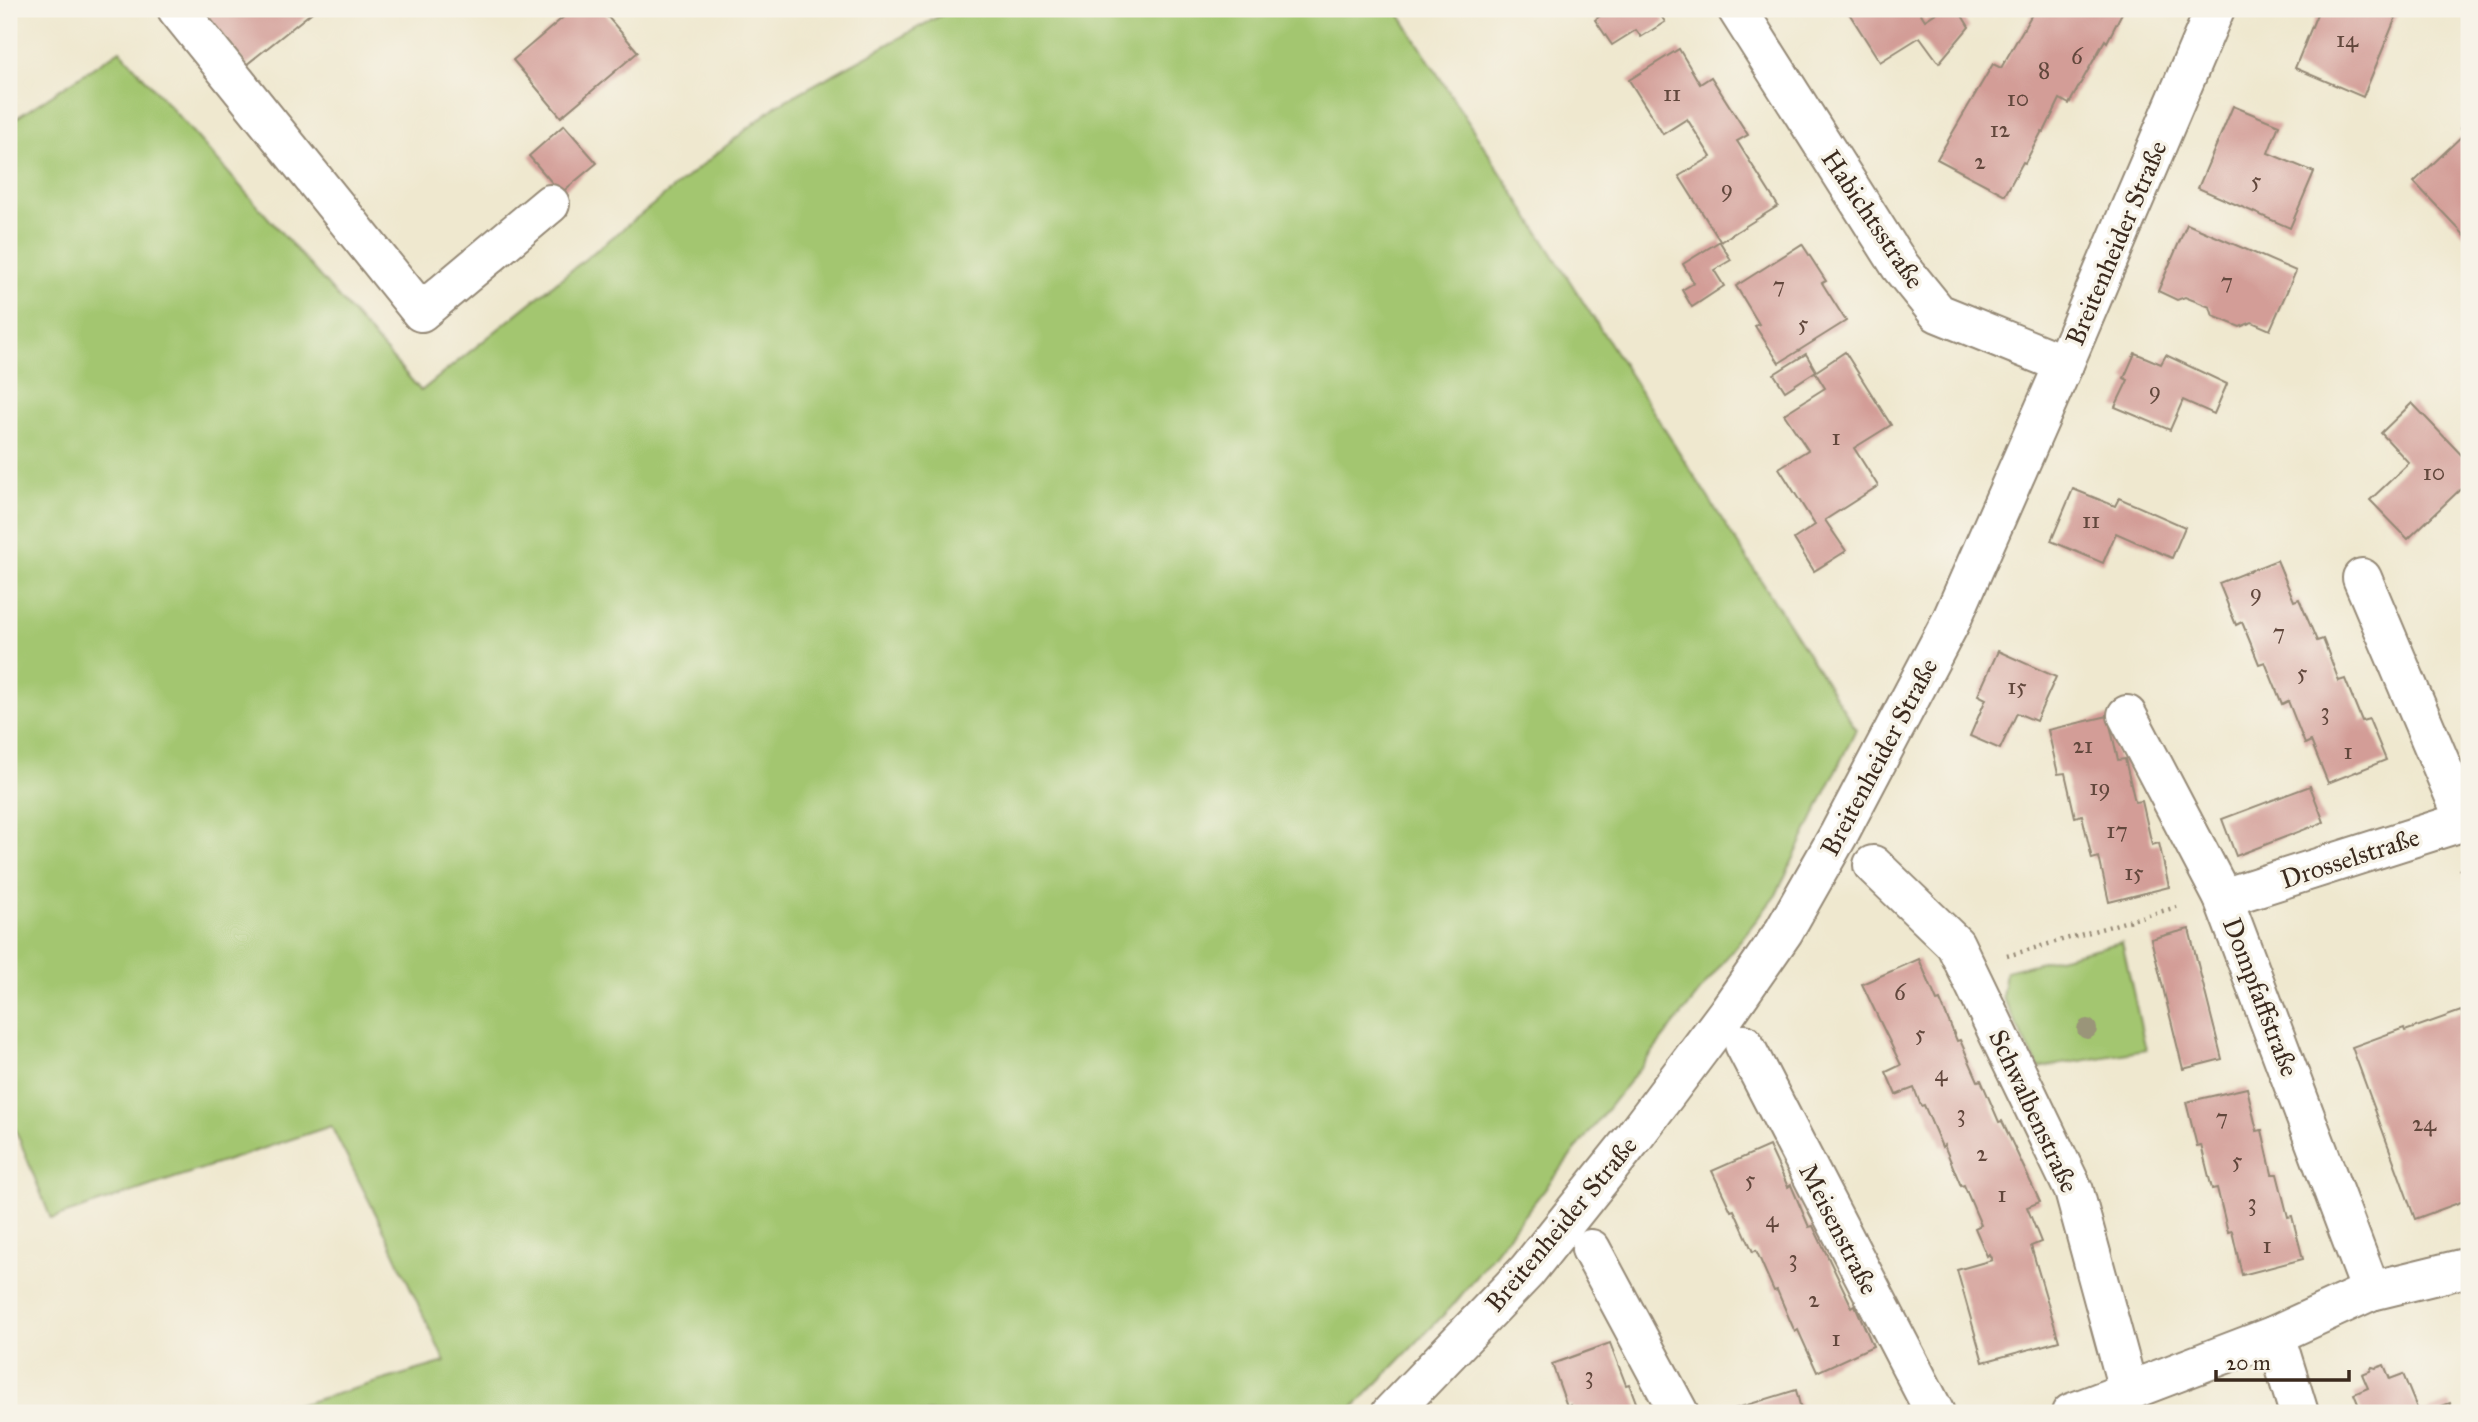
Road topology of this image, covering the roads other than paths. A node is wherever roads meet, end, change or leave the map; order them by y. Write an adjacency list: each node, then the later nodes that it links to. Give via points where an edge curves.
1 (177, 9): 4 (street, via 421,312)
2 (1737, 9): 5 (street, Habichtsstraße, via 1900,266 1938,313)
3 (2215, 9): 5 (street, Breitenheider Straße)
4 (550, 204)
5 (2064, 364): 16 (street, Breitenheider Straße, via 1951,621 1784,930 1642,1127 1527,1271)
6 (2362, 578): 9 (street, Drosselstraße, via 2465,821)
7 (2127, 715): 9 (street, Dompfaffstraße)
8 (1872, 864): 15 (street, Schwalbenstraße, via 1955,944 2074,1191)
9 (2222, 896): 13 (street, Dompfaffstraße)
10 (1744, 1044): 18 (street, Meisenstraße)
11 (1591, 1249): 17 (street)
12 (2469, 1267): 13 (street)
13 (2371, 1290): 14 (street)
14 (2275, 1335): 15 (street); 20 (street)
15 (2129, 1393): 19 (street)
16 (1391, 1413)
17 (1679, 1413)
18 (1935, 1413)
19 (2071, 1413)
20 (2299, 1413)

